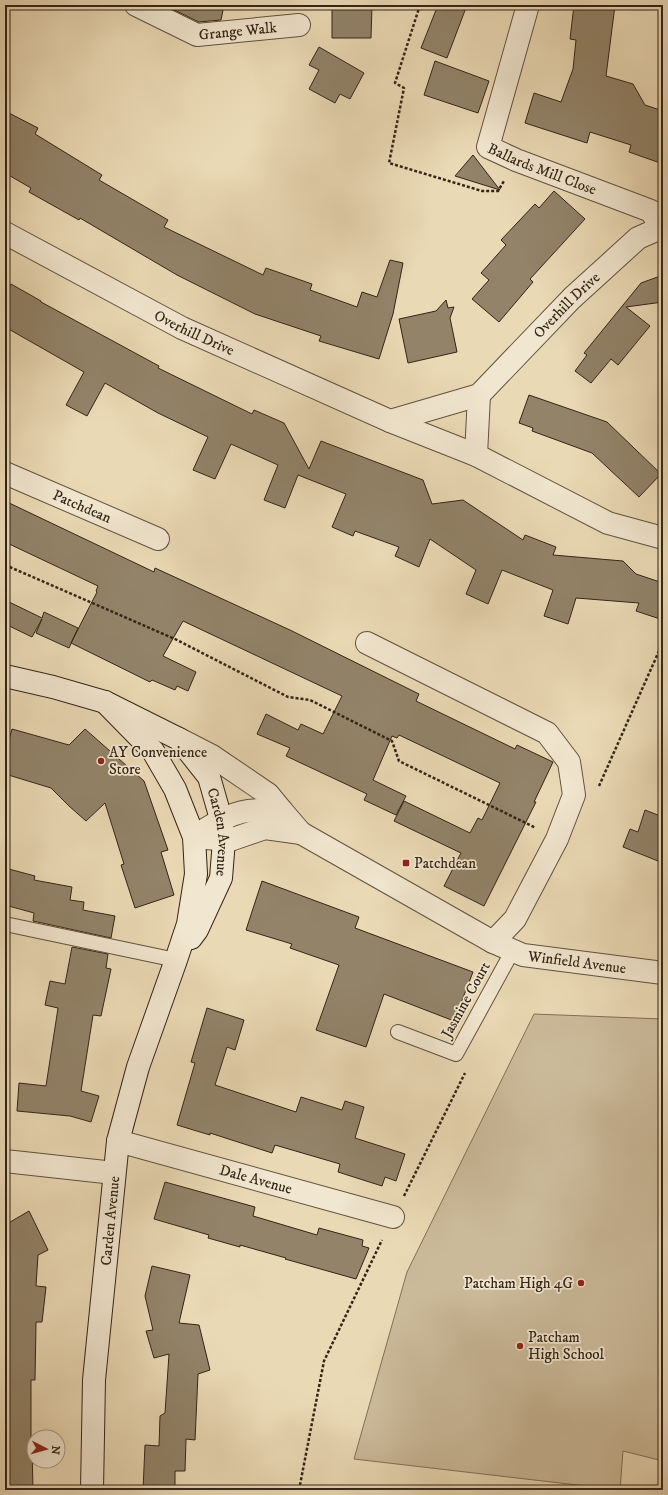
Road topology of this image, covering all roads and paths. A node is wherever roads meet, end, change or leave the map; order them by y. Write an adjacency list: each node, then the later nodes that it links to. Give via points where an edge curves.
1 (136, 5): 4 (street, Grange Walk, via 197,35)
2 (420, 5): 5 (path, via 394,83 404,88 389,163 482,191 498,192)
3 (528, 5): 5 (street, Ballards Mill Close, via 488,148)
4 (299, 25)
5 (516, 160): 6 (street, Ballards Mill Close, via 651,211)
6 (662, 227): 8 (street, Overhill Drive, via 638,238 577,293)
7 (5, 233): 9 (street, Overhill Drive, via 182,328)
8 (479, 395): 9 (street, Overhill Drive); 10 (street)
9 (390, 421): 10 (street, Overhill Drive)
10 (476, 455): 12 (street, Overhill Drive, via 608,523)
11 (5, 473): 13 (street, Patchdean)
12 (663, 538)
13 (158, 539)
14 (5, 565): 23 (path, via 174,639 288,697 310,700 392,740 399,761)
15 (367, 643): 23 (street, via 547,733 569,762 574,795)
16 (5, 676): 17 (street, Carden Avenue)
17 (105, 702): 18 (street, Carden Avenue); 22 (street, Carden Avenue, via 153,751 175,789)
18 (178, 739): 19 (street, via 212,756 256,785 268,794); 20 (street, Carden Avenue, via 209,778)
19 (282, 811): 20 (street, via 245,810); 21 (street)
20 (221, 819): 22 (street); 24 (street, Carden Avenue)
21 (301, 833): 24 (street, via 266,828); 26 (street)
22 (194, 837): 24 (street); 27 (street, Carden Avenue, via 196,874 188,924)
23 (558, 839): 26 (street)
24 (224, 840): 27 (street, Carden Avenue, via 221,878 197,930)
25 (5, 924): 27 (lane)
26 (503, 946): 28 (street, Winfield Avenue, via 524,955); 29 (lane, Jasmine Court, via 456,1054)
27 (176, 960): 30 (street, Carden Avenue, via 138,1067)
28 (663, 973)
29 (398, 1032)
30 (118, 1141): 32 (street, Carden Avenue); 33 (street, Dale Avenue)
31 (5, 1161): 32 (street)
32 (114, 1173): 34 (street, Carden Avenue, via 94,1380)
33 (393, 1217)
34 (92, 1490)

